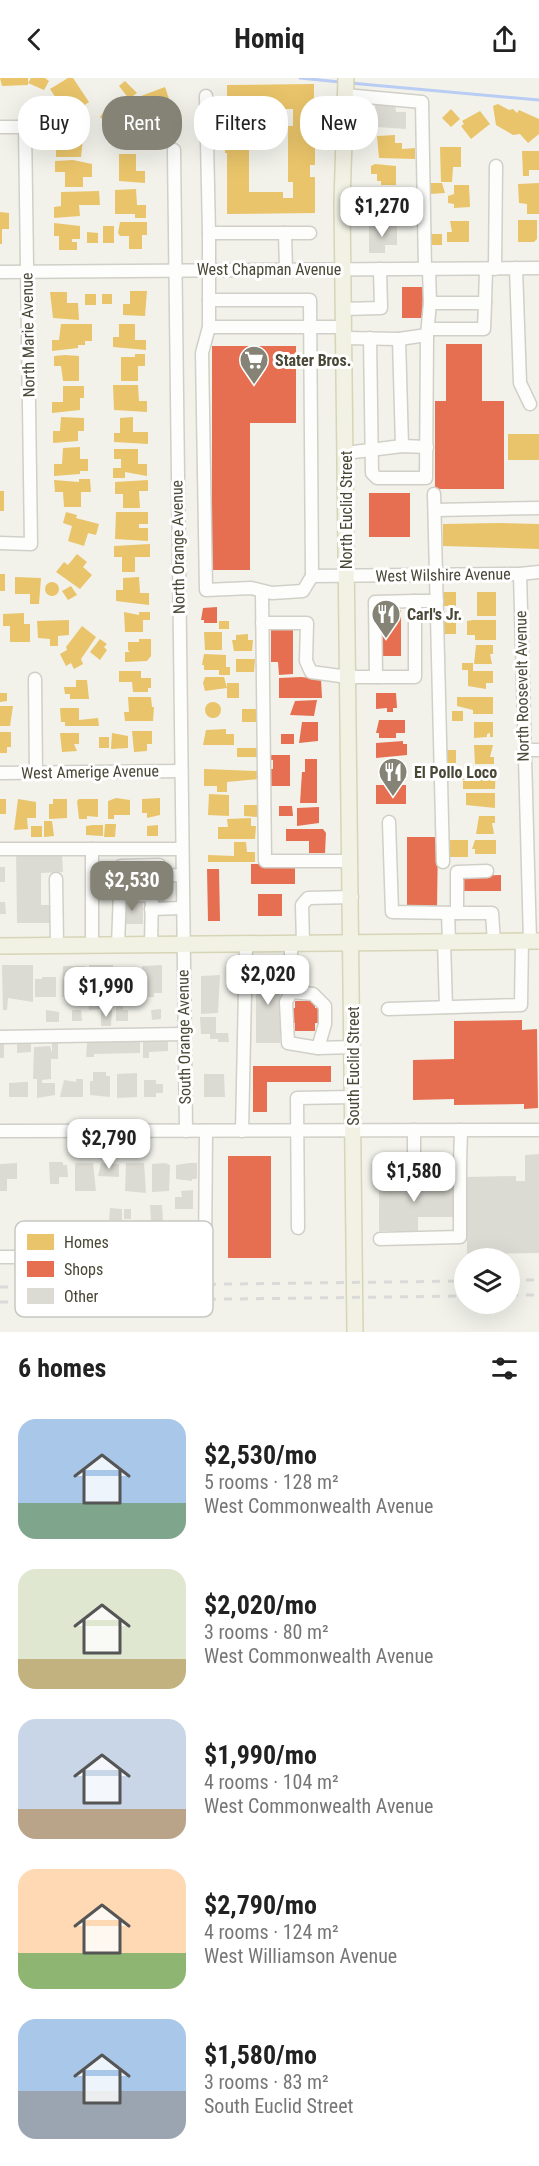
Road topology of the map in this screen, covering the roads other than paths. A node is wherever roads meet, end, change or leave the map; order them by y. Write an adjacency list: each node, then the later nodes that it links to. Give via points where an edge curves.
1 (346, 78): 2 (main road, North Euclid Street)
2 (345, 95): 17 (street, via 422,102); 18 (main road, North Euclid Street)
3 (0, 127): 20 (street, North Marie Avenue, via 25,127)
4 (174, 150): 13 (street, North Orange Avenue)
5 (207, 150): 7 (street)
6 (496, 166): 10 (street)
7 (209, 233): 8 (street); 14 (street)
8 (285, 233): 9 (street); 15 (street)
9 (310, 233)
10 (491, 268): 11 (street, West Chapman Avenue); 17 (street, West Chapman Avenue); 23 (street)
11 (516, 268): 12 (street, West Chapman Avenue); 31 (street, via 520,383)
12 (539, 268)
13 (176, 269): 14 (street, West Chapman Avenue); 20 (street, West Chapman Avenue); 54 (street, North Orange Avenue)
14 (208, 269): 15 (street, West Chapman Avenue); 21 (street)
15 (286, 269): 18 (street, West Chapman Avenue)
16 (380, 269): 17 (street, West Chapman Avenue); 18 (street, West Chapman Avenue); 24 (street, via 381,308)
17 (427, 269): 22 (street)
18 (343, 270): 24 (main road, North Euclid Street)
19 (0, 272): 20 (street, West Chapman Avenue)
20 (27, 272): 39 (street, North Marie Avenue, via 31,543)
21 (209, 300): 25 (street); 26 (street, via 310,300)
22 (430, 303): 23 (street); 27 (street)
23 (485, 303): 27 (street, via 484,329)
24 (343, 309): 28 (main road, North Euclid Street)
25 (209, 327): 26 (street); 45 (street, via 202,353 206,590 251,588)
26 (310, 327): 28 (street); 43 (street)
27 (428, 332): 30 (street); 33 (street)
28 (344, 333): 29 (street); 35 (main road, North Euclid Street)
29 (370, 338): 30 (street); 34 (street)
30 (399, 339): 32 (street)
31 (530, 404)
32 (402, 446): 33 (street); 34 (street)
33 (427, 447): 34 (street, via 426,478 376,478 372,473)
34 (372, 448): 35 (street)
35 (346, 453): 44 (main road, North Euclid Street)
36 (434, 494): 38 (street)
37 (539, 508): 38 (street)
38 (435, 510): 42 (street)
39 (0, 543)
40 (539, 572): 41 (street, West Wilshire Avenue)
41 (520, 574): 42 (street, West Wilshire Avenue); 52 (street, North Roosevelt Avenue)
42 (436, 575): 44 (street, West Wilshire Avenue); 47 (street)
43 (312, 576): 44 (street, West Wilshire Avenue); 45 (street, via 303,591)
44 (346, 576): 50 (main road, North Euclid Street)
45 (262, 592): 48 (street)
46 (415, 601): 47 (street); 49 (street, via 415,677); 49 (street, via 375,602)
47 (437, 601): 62 (street)
48 (262, 623): 50 (street, via 307,623 306,661 310,672); 61 (street, via 265,861)
49 (376, 677): 50 (street)
50 (348, 678): 61 (main road, North Euclid Street)
51 (35, 679): 56 (street)
52 (524, 750): 53 (street); 73 (street, North Roosevelt Avenue)
53 (539, 750)
54 (181, 771): 56 (street, West Amerige Avenue); 60 (street, North Orange Avenue)
55 (0, 773): 56 (street, West Amerige Avenue)
56 (36, 773)
57 (389, 822): 72 (street, via 392,912)
58 (0, 849): 59 (street)
59 (92, 849): 60 (street); 81 (street)
60 (181, 849): 64 (street, North Orange Avenue)
61 (351, 861): 69 (main road, North Euclid Street)
62 (443, 862)
63 (487, 871): 72 (street, via 457,872)
64 (182, 875): 65 (street); 70 (street, North Orange Avenue)
65 (161, 876): 67 (street, via 152,879); 68 (street, via 159,865 121,866)
66 (56, 879): 80 (street)
67 (152, 895): 68 (street); 71 (street)
68 (119, 896): 82 (street)
69 (352, 897): 76 (main road, North Euclid Street); 79 (street, via 308,897 302,906)
70 (182, 908): 71 (street); 77 (street, North Orange Avenue)
71 (151, 909): 83 (street)
72 (452, 913): 74 (street); 75 (street, via 492,913)
73 (530, 941): 75 (main road); 86 (street, North Roosevelt Avenue, via 521,1005)
74 (446, 942): 75 (main road); 76 (main road); 86 (street)
75 (494, 942)
76 (352, 943): 79 (main road); 90 (main road, South Euclid Street)
77 (182, 944): 78 (main road); 83 (main road); 88 (street, South Orange Avenue)
78 (246, 944): 79 (main road); 99 (street)
79 (297, 944): 85 (street)
80 (57, 945): 81 (main road); 84 (main road)
81 (92, 945): 82 (main road)
82 (118, 945): 83 (main road)
83 (151, 945)
84 (0, 946)
85 (291, 992): 91 (street, via 313,994 325,1006); 91 (street, via 286,1002 288,1043)
86 (446, 1007): 87 (street)
87 (388, 1009)
88 (184, 1034): 89 (street); 97 (street, South Orange Avenue)
89 (0, 1037)
90 (353, 1047): 91 (street); 92 (main road, South Euclid Street)
91 (318, 1048)
92 (353, 1097): 100 (street, via 297,1098); 101 (main road, South Euclid Street)
93 (414, 1130): 94 (street); 101 (street); 103 (street)
94 (461, 1130): 95 (street); 104 (street)
95 (539, 1130)
96 (0, 1131): 97 (street)
97 (186, 1131): 98 (street)
98 (206, 1131): 99 (street); 105 (street)
99 (243, 1131): 100 (street)
100 (296, 1131): 101 (street); 106 (street)
101 (353, 1131): 108 (main road, South Euclid Street)
102 (382, 1165): 103 (street)
103 (414, 1165): 104 (street)
104 (460, 1165): 107 (street, via 460,1237)
105 (205, 1221)
106 (297, 1227)
107 (380, 1239)
108 (355, 1332)

